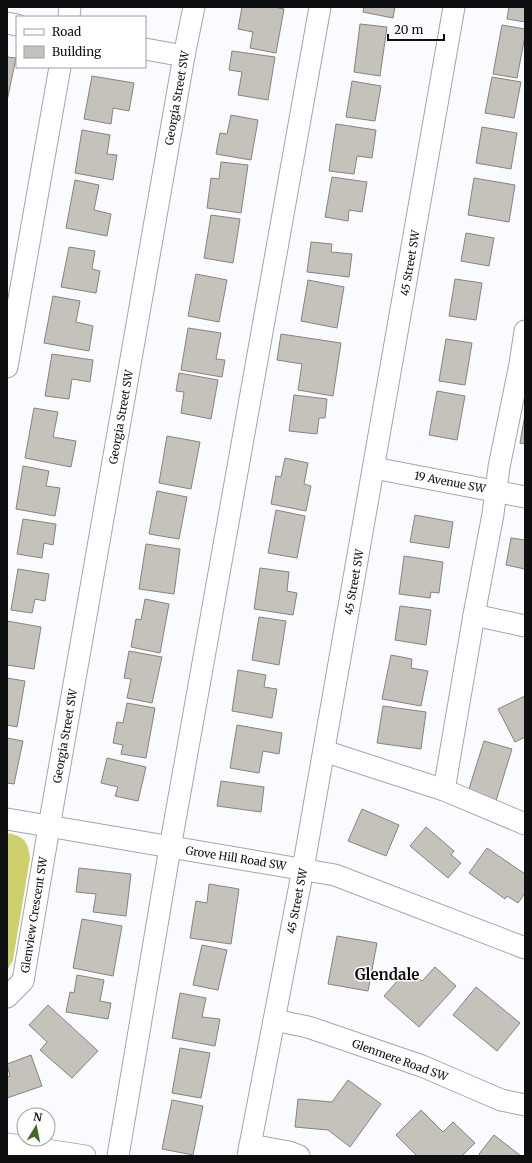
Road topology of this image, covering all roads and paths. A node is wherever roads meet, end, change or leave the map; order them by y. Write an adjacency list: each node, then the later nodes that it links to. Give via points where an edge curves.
1 (194, 7): 5 (street, Georgia Street SW)
2 (320, 7): 20 (street)
3 (454, 7): 10 (street, 45 Street SW)
4 (146, 49): 5 (street)
5 (184, 56): 19 (street, Georgia Street SW)
6 (60, 68): 9 (street)
7 (525, 331): 8 (street)
8 (523, 365): 11 (street, via 499,467)
9 (7, 367)
10 (374, 468): 11 (street, 19 Avenue SW); 15 (street, 45 Street SW)
11 (496, 491): 12 (street, 19 Avenue SW); 13 (street)
12 (525, 497)
13 (474, 615): 14 (street); 16 (street)
14 (525, 626)
15 (324, 751): 16 (street); 21 (street, 45 Street SW)
16 (444, 790): 18 (street)
17 (7, 819): 19 (street, Grove Hill Road SW)
18 (525, 824)
19 (49, 827): 20 (street, Grove Hill Road SW); 23 (street, Glenview Crescent SW, via 24,981)
20 (170, 848): 21 (street, Grove Hill Road SW); 29 (street)
21 (303, 869): 22 (street, Grove Hill Road SW, via 336,875); 24 (street, 45 Street SW)
22 (525, 948)
23 (7, 997)
24 (274, 1020): 25 (street, Glenmere Road SW, via 308,1027 422,1066 500,1100); 27 (street, 45 Street SW)
25 (525, 1105)
26 (7, 1144): 28 (street)
27 (249, 1151): 30 (street, via 289,1152)
28 (85, 1156)
29 (118, 1156)
30 (299, 1156)

